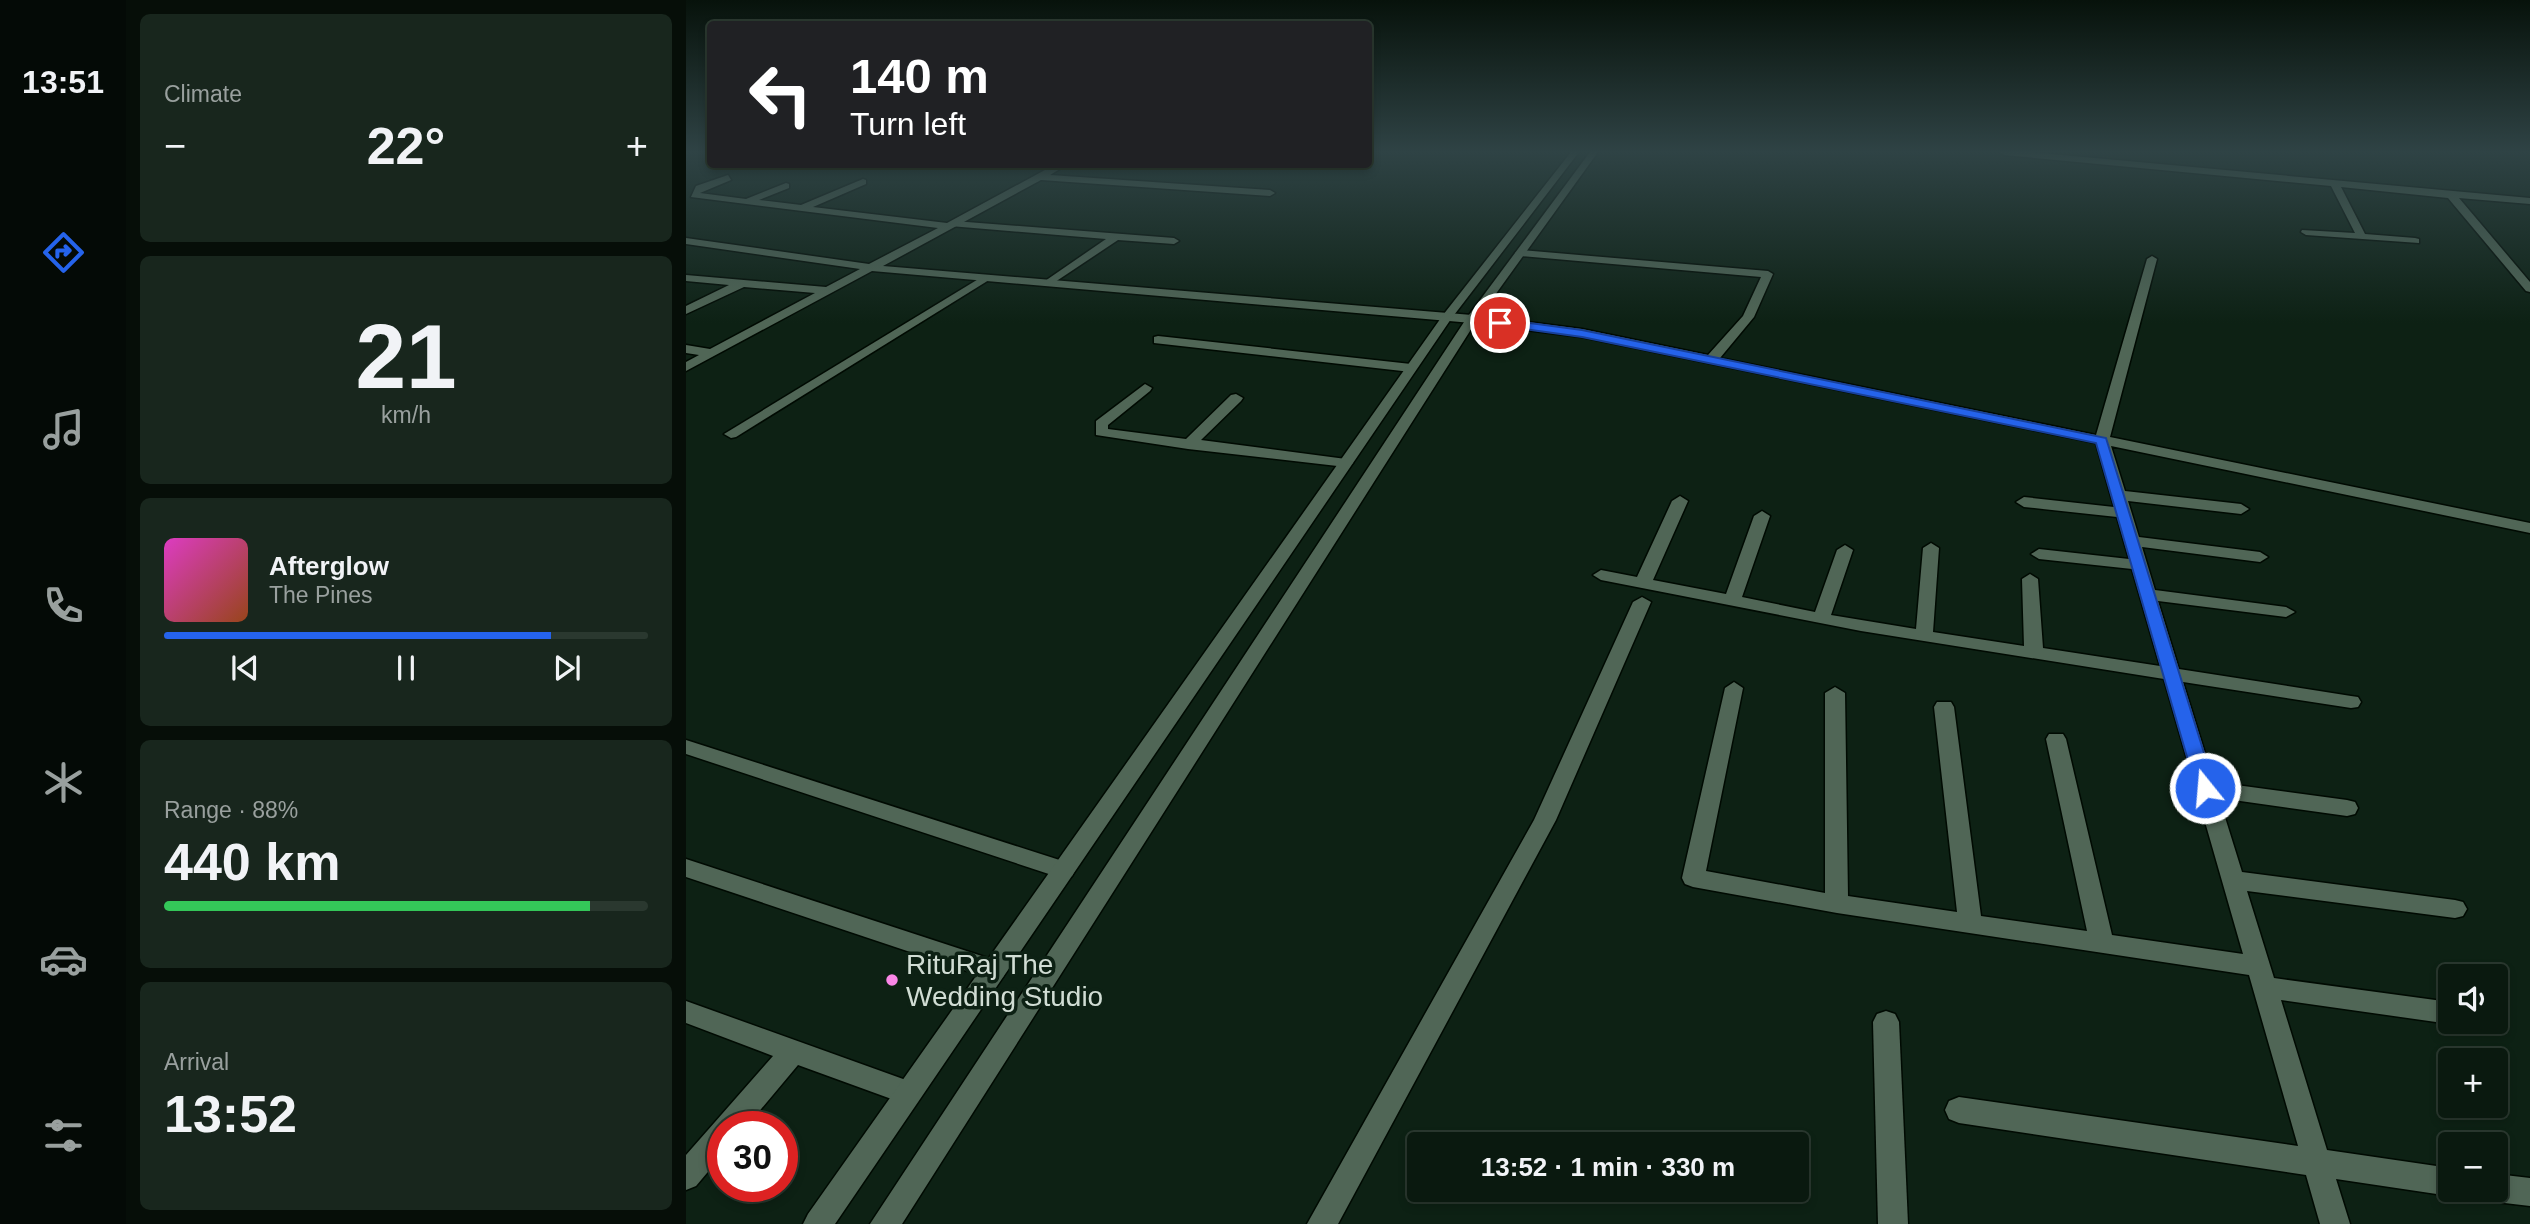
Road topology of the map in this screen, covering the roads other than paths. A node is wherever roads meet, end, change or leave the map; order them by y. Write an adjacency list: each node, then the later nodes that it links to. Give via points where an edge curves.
1 (812, 209): 7 (street)
2 (981, 209): 7 (street)
3 (1531, 209): 24 (street)
4 (1552, 209): 14 (street)
5 (2348, 209): 10 (street)
6 (2463, 209): 21 (street)
7 (952, 225): 9 (street); 16 (street)
8 (2306, 232): 10 (street)
9 (1115, 237): 12 (street); 20 (street)
10 (2362, 237): 13 (street)
11 (686, 241): 16 (street)
12 (1174, 241)
13 (2416, 241)
14 (1520, 253): 25 (street); 29 (street, via 1768,274 1748,317)
15 (2152, 260): 35 (street)
16 (872, 268): 18 (street); 22 (street)
17 (686, 278): 19 (street)
18 (985, 278): 20 (street); 34 (street)
19 (742, 283): 22 (street); 23 (street)
20 (1049, 283): 24 (street)
21 (2530, 289)
22 (830, 291): 28 (street)
23 (686, 311)
24 (1447, 317): 25 (street); 31 (street)
25 (1472, 319): 29 (street, via 1582,333); 91 (street)
26 (1158, 340): 31 (street)
27 (686, 349): 28 (street)
28 (712, 353): 30 (street)
29 (1711, 360): 35 (street)
30 (686, 367)
31 (1412, 368): 37 (street)
32 (1145, 388): 36 (street, via 1101,424 1101,432)
33 (1236, 398): 36 (street)
34 (731, 434)
35 (2102, 440): 40 (street); 43 (street)
36 (1188, 445): 37 (street)
37 (1346, 463): 69 (street)
38 (1681, 500): 52 (street)
39 (2024, 502): 40 (street)
40 (2121, 504): 41 (street); 44 (street)
41 (2241, 509)
42 (1762, 516): 54 (street)
43 (2530, 528)
44 (2132, 541): 48 (street); 49 (street)
45 (1931, 548): 57 (street)
46 (1845, 550): 56 (street)
47 (2039, 554): 49 (street)
48 (2260, 557)
49 (2139, 565): 53 (street)
50 (1601, 575): 52 (street)
51 (2030, 579): 58 (street)
52 (1643, 593): 54 (street); 92 (street, via 1545,820)
53 (2148, 594): 55 (street); 59 (street)
54 (1732, 601): 56 (street)
55 (2286, 612)
56 (1821, 618): 57 (street)
57 (1924, 636): 58 (street)
58 (2035, 654): 59 (street)
59 (2172, 676): 62 (street); 66 (street)
60 (1734, 688): 71 (street, via 1693,878)
61 (1835, 693): 71 (street)
62 (2351, 702)
63 (1944, 707): 73 (street)
64 (2056, 739): 74 (street)
65 (686, 747): 69 (street)
66 (2205, 788): 67 (street); 70 (street)
67 (2347, 808)
68 (686, 868): 75 (street)
69 (1064, 870): 75 (street)
70 (2233, 880): 72 (street); 76 (street)
71 (1837, 904): 73 (street)
72 (2455, 909)
73 (1970, 923): 74 (street)
74 (2102, 943): 76 (street)
75 (994, 970): 81 (street)
76 (2261, 976): 77 (street); 85 (street)
77 (2438, 1011)
78 (686, 1012): 80 (street)
79 (1886, 1021): 93 (street)
80 (794, 1051): 81 (street); 83 (street)
81 (908, 1093): 90 (street)
82 (1959, 1110): 85 (street)
83 (742, 1111)
84 (707, 1152): 86 (street)
85 (2317, 1164): 87 (street); 94 (street)
86 (686, 1176)
87 (2438, 1180)
88 (2508, 1189): 89 (street)
89 (2530, 1192)
90 (818, 1224)
91 (885, 1224)
92 (1322, 1224)
93 (1893, 1224)
94 (2335, 1224)

